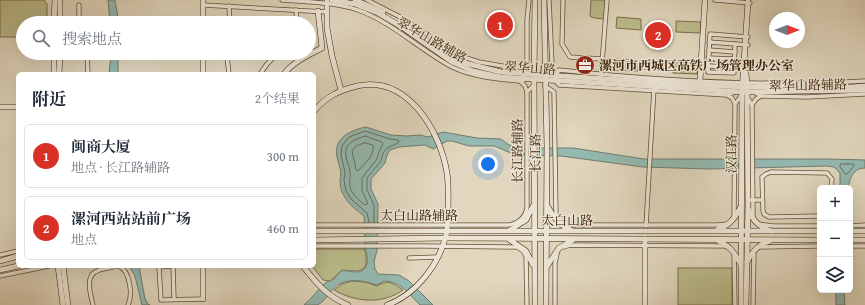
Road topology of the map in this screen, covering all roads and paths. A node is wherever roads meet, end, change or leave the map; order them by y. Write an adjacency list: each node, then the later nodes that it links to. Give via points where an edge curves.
1 (55, 0): 22 (main road)
2 (60, 0): 23 (main road)
3 (282, 0): 14 (street, 翠华山路辅路)
4 (355, 0): 58 (main road, 翠华山路, via 379,10 461,62)
5 (367, 0): 48 (street, 翠华山路辅路, via 404,19 457,55 479,62)
6 (529, 0): 46 (street)
7 (535, 0): 59 (main road, 长江路)
8 (544, 0): 47 (main road, 长江路)
9 (549, 0): 45 (street)
10 (563, 0): 36 (street, via 562,44 570,57)
11 (607, 0): 36 (street)
12 (705, 0): 63 (main road)
13 (715, 0): 16 (street)
14 (329, 1): 21 (main road); 58 (main road, 翠华山路, via 355,4 378,13 452,62 473,71 500,77); 62 (street, 翠华山路辅路, via 380,21 452,67 478,76)
15 (203, 2): 18 (street); 25 (main road)
16 (749, 2): 28 (main road, 汉江路)
17 (79, 5): 24 (street)
18 (230, 6): 19 (street); 26 (street)
19 (296, 10): 20 (street); 27 (street)
20 (318, 11): 21 (street); 33 (main road, via 322,48)
21 (327, 12): 68 (main road, via 327,28)
22 (54, 16)
23 (60, 16)
24 (79, 16)
25 (203, 16)
26 (230, 16)
27 (296, 16)
28 (747, 37): 29 (street, via 710,34); 31 (main road, 汉江路)
29 (709, 42): 30 (street); 32 (street)
30 (735, 44): 31 (street); 34 (street)
31 (746, 45): 69 (main road, 汉江路)
32 (709, 50): 34 (street); 35 (street)
33 (316, 51)
34 (735, 52): 37 (street)
35 (708, 58): 37 (street); 37 (street, via 708,72 734,73)
36 (602, 59): 57 (street)
37 (734, 59)
38 (54, 60): 50 (main road)
39 (60, 60): 51 (main road)
40 (88, 60): 52 (street)
41 (203, 60): 53 (main road)
42 (227, 60): 54 (street)
43 (271, 60): 55 (street)
44 (299, 60): 56 (main road)
45 (552, 63): 47 (street); 49 (street)
46 (528, 64): 48 (street); 59 (street)
47 (545, 68): 61 (main road, 长江路)
48 (521, 69): 58 (street)
49 (559, 70): 57 (street, 翠华山路辅路); 60 (street)
50 (54, 72)
51 (60, 72)
52 (88, 72)
53 (203, 72)
54 (229, 72)
55 (261, 72)
56 (286, 72)
57 (601, 75): 63 (street, 翠华山路辅路)
58 (527, 76): 59 (main road, 翠华山路); 62 (street, 翠华山路辅路)
59 (534, 77): 61 (main road, 翠华山路); 71 (street); 86 (main road, 长江路)
60 (555, 78): 61 (main road, 翠华山路); 65 (street); 67 (main road, 翠华山路); 69 (main road, 翠华山路)
61 (545, 80): 72 (street); 87 (main road, 长江路)
62 (520, 81): 71 (street)
63 (700, 81): 69 (street, 翠华山路辅路)
64 (865, 81): 69 (street, 翠华山路辅路)
65 (559, 85): 67 (street, 翠华山路辅路); 72 (street)
66 (865, 86): 69 (main road, 翠华山路)
67 (654, 88): 69 (main road, 翠华山路); 74 (street, 翠华山路辅路); 99 (street)
68 (341, 90): 80 (main road, via 326,98); 98 (main road, via 364,85 386,86 405,96 420,111 441,148 447,173)
69 (744, 90): 70 (main road, 翠华山路); 74 (street, 翠华山路辅路); 75 (street, 翠华山路辅路); 76 (street); 77 (street); 81 (main road, 汉江路)
70 (865, 90)
71 (527, 92): 90 (street, 长江路辅路, via 527,208)
72 (554, 92): 99 (street, via 556,214 559,219 570,225)
73 (865, 94): 75 (street, 翠华山路辅路)
74 (727, 95): 76 (street)
75 (761, 96): 77 (street)
76 (735, 104): 91 (street)
77 (752, 105): 81 (street)
78 (0, 107): 79 (main road)
79 (16, 107)
80 (316, 109)
81 (747, 158): 82 (main road, 汉江路); 82 (street)
82 (747, 171): 85 (main road, 汉江路); 88 (main road, 汉江路)
83 (832, 185): 84 (street, via 832,179 827,173 771,172 762,177)
84 (762, 200): 85 (street); 89 (street, via 763,212 769,217)
85 (749, 202): 92 (main road, via 749,212); 106 (main road, 汉江路)
86 (534, 203): 101 (main road, via 526,220); 102 (main road, 长江路)
87 (546, 204): 103 (main road, 长江路); 104 (main road, via 558,222)
88 (741, 206): 91 (main road); 106 (main road, 汉江路)
89 (817, 216)
90 (522, 219): 98 (street, 太白山路辅路, via 509,225)
91 (732, 222): 99 (street); 105 (main road)
92 (755, 222): 95 (street, via 773,226); 110 (main road)
93 (316, 225): 97 (street, 太白山路辅路)
94 (865, 225): 96 (street)
95 (817, 226)
96 (853, 226)
97 (364, 228): 98 (main road, 太白山路); 100 (main road, 太白山路)
98 (447, 228): 101 (main road, 太白山路); 111 (main road)
99 (646, 228): 104 (main road, 太白山路); 105 (main road, 太白山路)
100 (316, 230)
101 (509, 231): 102 (main road, 太白山路)
102 (534, 231): 103 (main road, 太白山路); 117 (main road, 长江路)
103 (547, 231): 104 (main road, 太白山路); 118 (main road, 长江路)
104 (574, 231)
105 (714, 231): 106 (main road, 太白山路)
106 (744, 231): 110 (main road, 太白山路); 115 (main road, 汉江路)
107 (817, 231): 110 (main road, 太白山路)
108 (853, 231): 109 (main road)
109 (865, 231)
110 (774, 232)
111 (445, 238): 112 (main road, 太白山路); 116 (main road, 太白山路); 125 (main road)
112 (509, 239): 117 (main road, 太白山路); 141 (main road, via 526,251)
113 (645, 239): 114 (main road, 太白山路); 119 (main road, 太白山路); 126 (main road)
114 (714, 239): 115 (main road, 太白山路); 127 (main road)
115 (744, 239): 120 (main road, 太白山路); 139 (main road, 汉江路)
116 (316, 240)
117 (534, 240): 118 (main road, 太白山路); 141 (main road, 长江路)
118 (546, 240): 119 (main road, 太白山路); 142 (main road, 长江路)
119 (574, 240): 142 (main road, via 559,248)
120 (774, 240): 121 (main road, 太白山路); 131 (main road)
121 (817, 240)
122 (853, 240): 123 (main road)
123 (865, 240)
124 (316, 246): 125 (street)
125 (442, 246): 136 (main road); 162 (street, via 517,247 526,256)
126 (645, 246): 127 (street); 165 (street, via 565,247 556,257); 166 (main road)
127 (729, 246): 133 (main road)
128 (817, 246): 131 (street)
129 (853, 246): 130 (street)
130 (865, 246)
131 (756, 249): 139 (main road); 170 (street)
132 (16, 251): 134 (street)
133 (734, 251): 139 (main road); 167 (street)
134 (0, 255)
135 (16, 257): 138 (main road)
136 (437, 257): 137 (street); 161 (main road, via 429,272 417,285 406,295)
137 (410, 258)
138 (0, 261)
139 (744, 264): 168 (main road, 汉江路); 169 (main road, 汉江路)
140 (16, 266): 152 (main road)
141 (534, 267): 163 (main road, 长江路)
142 (546, 267): 164 (main road, 长江路)
143 (39, 268): 153 (street)
144 (58, 268): 156 (main road)
145 (63, 268): 157 (main road)
146 (110, 268): 158 (street, via 95,272 92,276 89,283)
147 (122, 268): 159 (street, via 126,273 130,295)
148 (159, 268): 154 (street, via 161,300)
149 (173, 268): 154 (street)
150 (202, 268): 155 (main road)
151 (305, 268): 160 (main road, via 319,287)
152 (0, 270)
153 (0, 276)
154 (174, 299): 155 (street)
155 (203, 299)
156 (63, 305)
157 (68, 305)
158 (93, 305)
159 (128, 305)
160 (348, 305)
161 (387, 305)
162 (527, 305)
163 (534, 305)
164 (546, 305)
165 (555, 305)
166 (645, 305)
167 (735, 305)
168 (741, 305)
169 (746, 305)
170 (753, 305)

